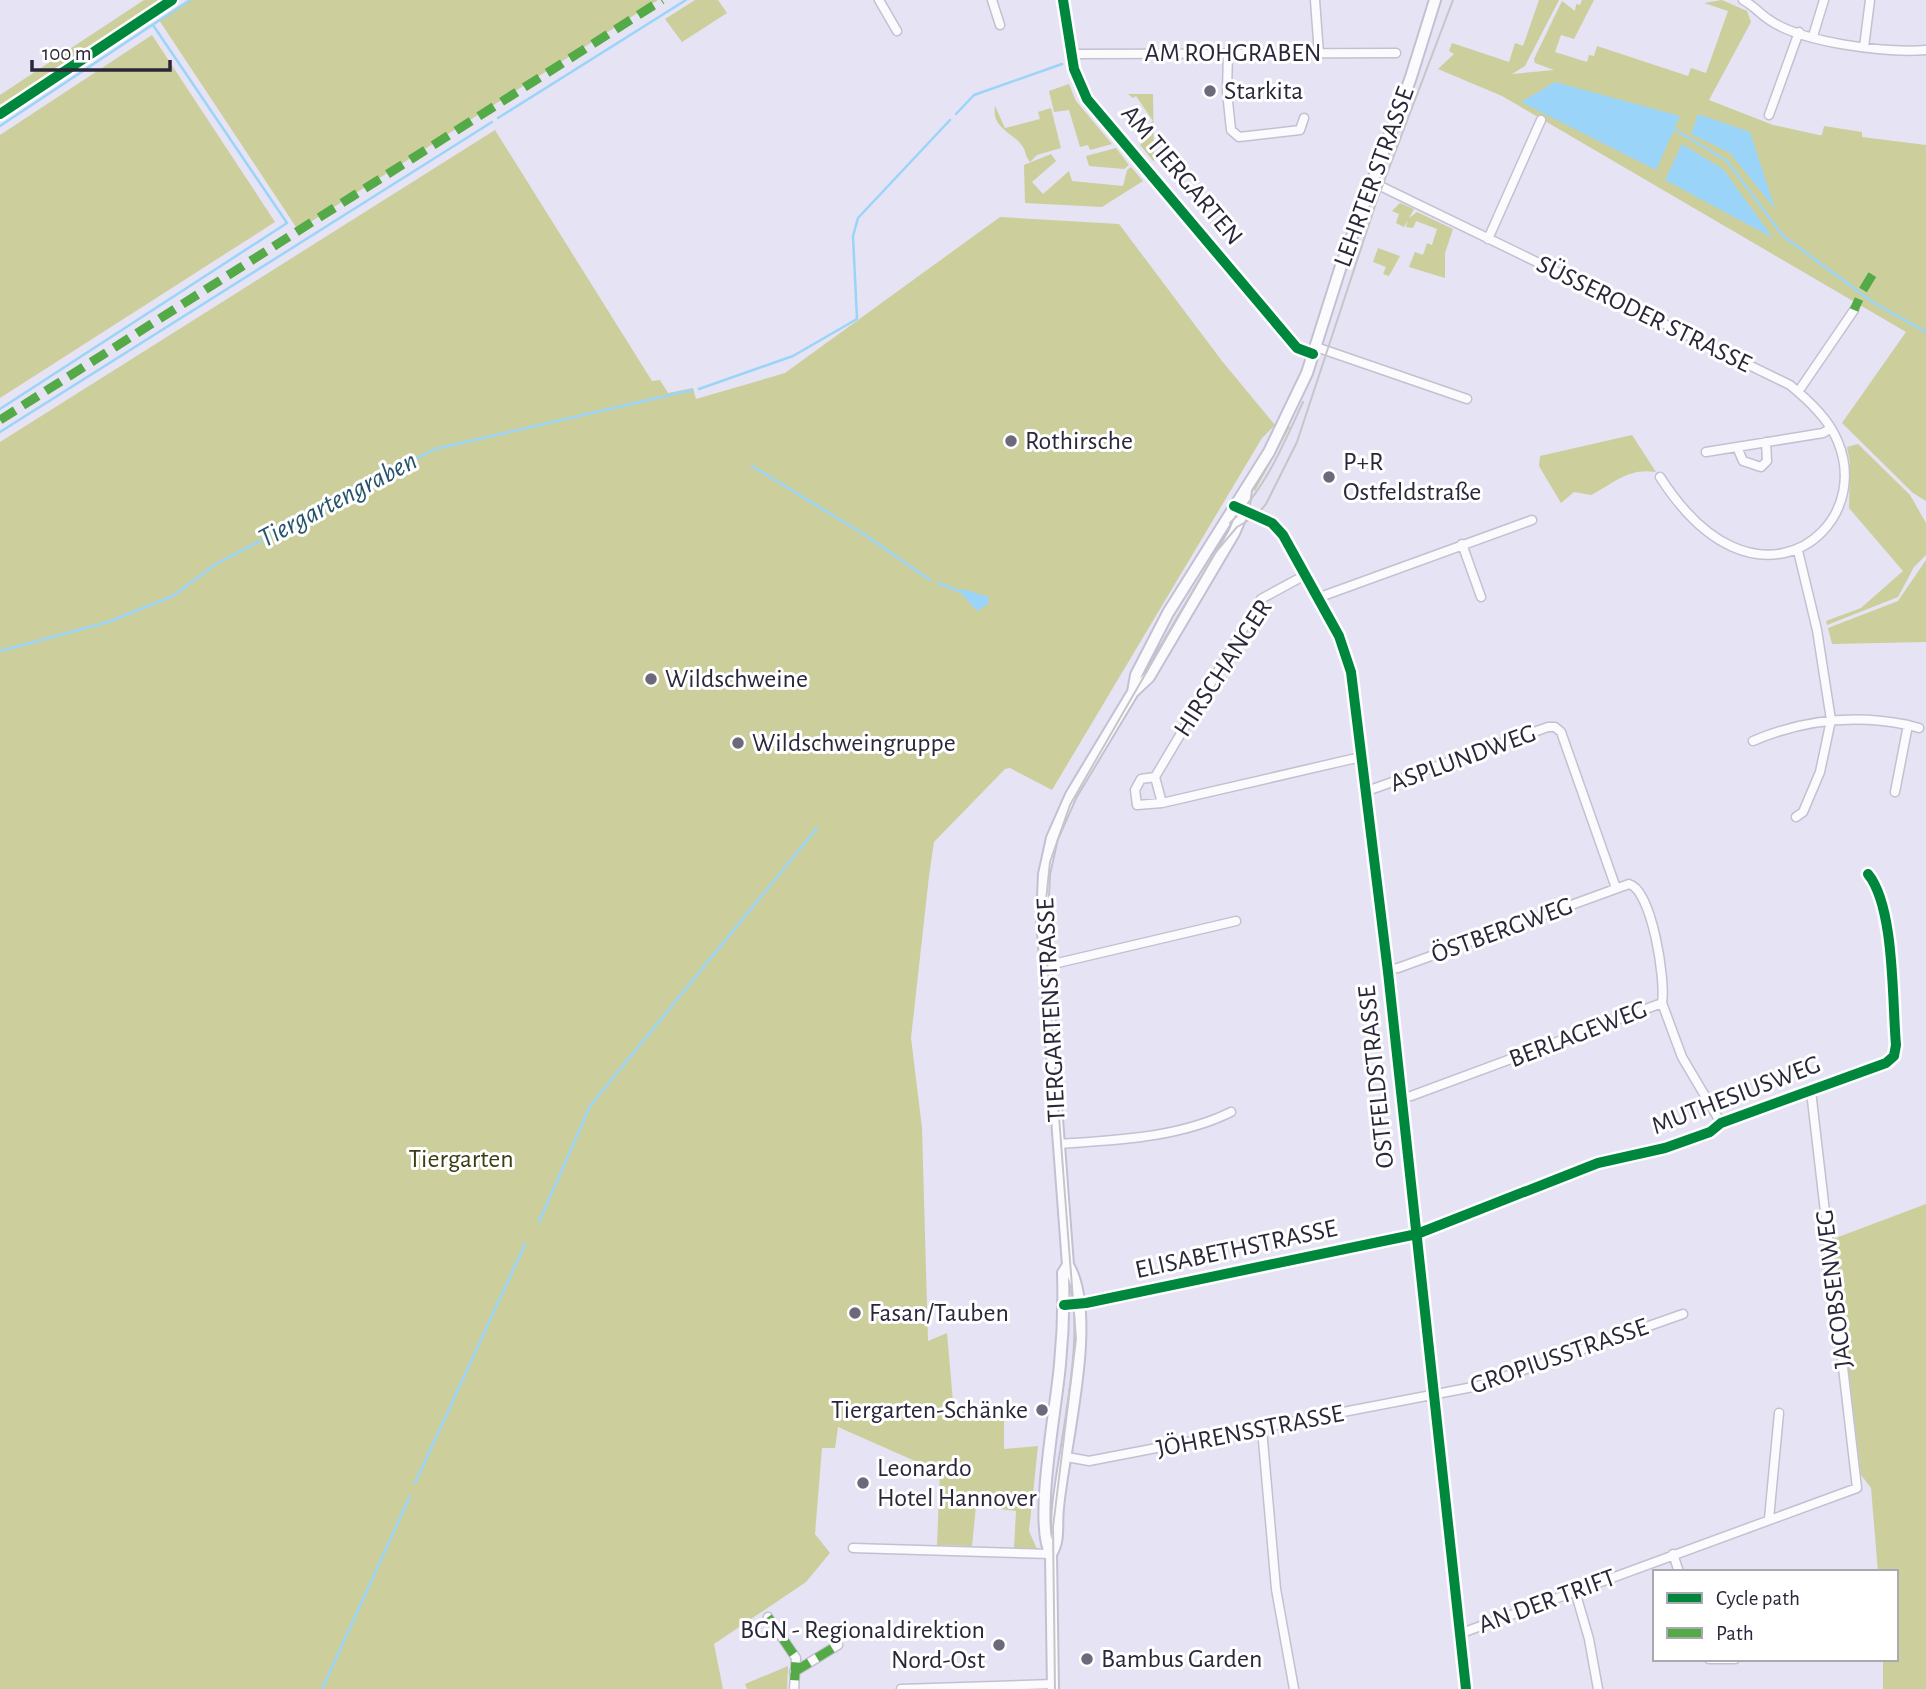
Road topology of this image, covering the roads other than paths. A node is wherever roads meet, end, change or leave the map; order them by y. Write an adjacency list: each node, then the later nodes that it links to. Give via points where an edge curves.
1 (879, 0): 10 (street)
2 (992, 0): 9 (street)
3 (1063, 0): 16 (street, AM TIERGARTEN)
4 (1315, 0): 18 (street)
5 (1435, 0): 22 (main road, LEHRTER STRASSE)
6 (1743, 0): 11 (street, via 1760,8 1767,19)
7 (1824, 0): 12 (street)
8 (1870, 0): 13 (street)
9 (1000, 25)
10 (897, 31)
11 (1799, 32): 12 (street); 19 (street)
12 (1813, 36): 13 (street)
13 (1864, 47): 14 (street)
14 (1926, 50)
15 (1396, 53): 18 (street, AM ROHGRABEN)
16 (1070, 54): 17 (street, AM ROHGRABEN); 25 (street, AM TIERGARTEN, via 1087,99 1297,348)
17 (1228, 54): 18 (street, AM ROHGRABEN); 20 (street, via 1231,130 1240,136 1300,130)
18 (1319, 54)
19 (1769, 115)
20 (1304, 118)
21 (1541, 120): 23 (street)
22 (1372, 182): 23 (street, SÜSSERODER STRASSE); 25 (main road, LEHRTER STRASSE)
23 (1488, 239): 26 (street, SÜSSERODER STRASSE, via 1776,377)
24 (1854, 310): 26 (street)
25 (1314, 350): 27 (street, AM TIERGARTEN); 33 (main road, TIERGARTENSTRASSE, via 1276,438)
26 (1798, 392): 28 (street, SÜSSERODER STRASSE)
27 (1467, 399)
28 (1831, 428): 29 (street); 36 (street, via 1844,469 1840,502 1826,529)
29 (1766, 442): 30 (street); 30 (street, via 1767,461 1760,467 1743,461)
30 (1737, 447): 31 (street)
31 (1706, 452)
32 (1660, 477): 36 (street, via 1694,519 1721,541 1751,553)
33 (1238, 509): 37 (street, OSTFELDSTRASSE, via 1272,523); 53 (main road, TIERGARTENSTRASSE, via 1168,613 1136,675 1133,692 1052,838 1042,894)
34 (1532, 520): 35 (street)
35 (1462, 544): 38 (street); 39 (street)
36 (1798, 551): 40 (street, via 1817,630)
37 (1307, 574): 38 (street, OSTFELDSTRASSE); 45 (street, HIRSCHANGER, via 1261,599)
38 (1320, 597): 44 (street, OSTFELDSTRASSE, via 1351,673)
39 (1481, 597)
40 (1831, 720): 41 (street); 43 (street, via 1776,731); 49 (street, via 1820,772 1803,813)
41 (1908, 725): 42 (street); 47 (street)
42 (1919, 728)
43 (1753, 741)
44 (1363, 757): 46 (street, OSTFELDSTRASSE); 48 (street, HIRSCHANGER)
45 (1155, 778): 48 (street); 48 (street, HIRSCHANGER, via 1141,779 1135,790 1137,805)
46 (1367, 791): 51 (street, ASPLUNDWEG, via 1555,727); 54 (street, OSTFELDSTRASSE)
47 (1895, 792)
48 (1163, 803)
49 (1796, 817)
50 (1868, 874): 56 (street, MUTHESIUSWEG, via 1878,887 1885,911 1894,1056)
51 (1616, 888): 54 (street, ÖSTBERGWEG); 55 (street, BERLAGEWEG, via 1629,884 1639,891 1659,956)
52 (1236, 921): 53 (street)
53 (1045, 966): 60 (main road, TIERGARTENSTRASSE)
54 (1388, 969): 57 (street, OSTFELDSTRASSE)
55 (1662, 1003): 57 (street, BERLAGEWEG); 59 (street, MUTHESIUSWEG, via 1682,1057)
56 (1811, 1091): 59 (street, MUTHESIUSWEG); 70 (street, JACOBSENWEG)
57 (1401, 1097): 61 (street, OSTFELDSTRASSE)
58 (1231, 1112): 60 (street, via 1166,1133)
59 (1721, 1123): 61 (street, MUTHESIUSWEG, via 1710,1132 1598,1163)
60 (1059, 1144): 62 (main road, TIERGARTENSTRASSE)
61 (1416, 1234): 63 (street, ELISABETHSTRASSE); 66 (street, OSTFELDSTRASSE)
62 (1068, 1265): 63 (main road, TIERGARTENSTRASSE); 64 (main road, TIERGARTENSTRASSE, via 1063,1273)
63 (1077, 1304): 64 (street, ELISABETHSTRASSE); 69 (main road, TIERGARTENSTRASSE, via 1076,1374)
64 (1064, 1305): 73 (main road, TIERGARTENSTRASSE, via 1045,1516 1045,1545)
65 (1682, 1314): 66 (street, GROPIUSSTRASSE, via 1478,1386)
66 (1434, 1395): 68 (street, JÖHRENSSTRASSE); 78 (street, OSTFELDSTRASSE)
67 (1779, 1413): 71 (street)
68 (1262, 1429): 69 (street, JÖHRENSSTRASSE, via 1089,1461); 84 (street, via 1276,1589)
69 (1067, 1457): 73 (main road, TIERGARTENSTRASSE, via 1057,1545)
70 (1857, 1488): 71 (street, AN DER TRIFT)
71 (1769, 1519): 74 (street, AN DER TRIFT)
72 (853, 1548): 73 (street)
73 (1051, 1554): 81 (main road, TIERGARTENSTRASSE)
74 (1673, 1554): 75 (street); 76 (street, AN DER TRIFT)
75 (1678, 1570)
76 (1575, 1591): 78 (street, AN DER TRIFT); 86 (street)
77 (768, 1617): 80 (street, via 796,1658)
78 (1460, 1634): 85 (street, OSTFELDSTRASSE)
79 (838, 1645): 80 (street)
80 (794, 1672): 82 (street)
81 (1053, 1686): 83 (street)
82 (793, 1689)
83 (901, 1689)
84 (1294, 1689)
85 (1466, 1689)
86 (1598, 1689)

